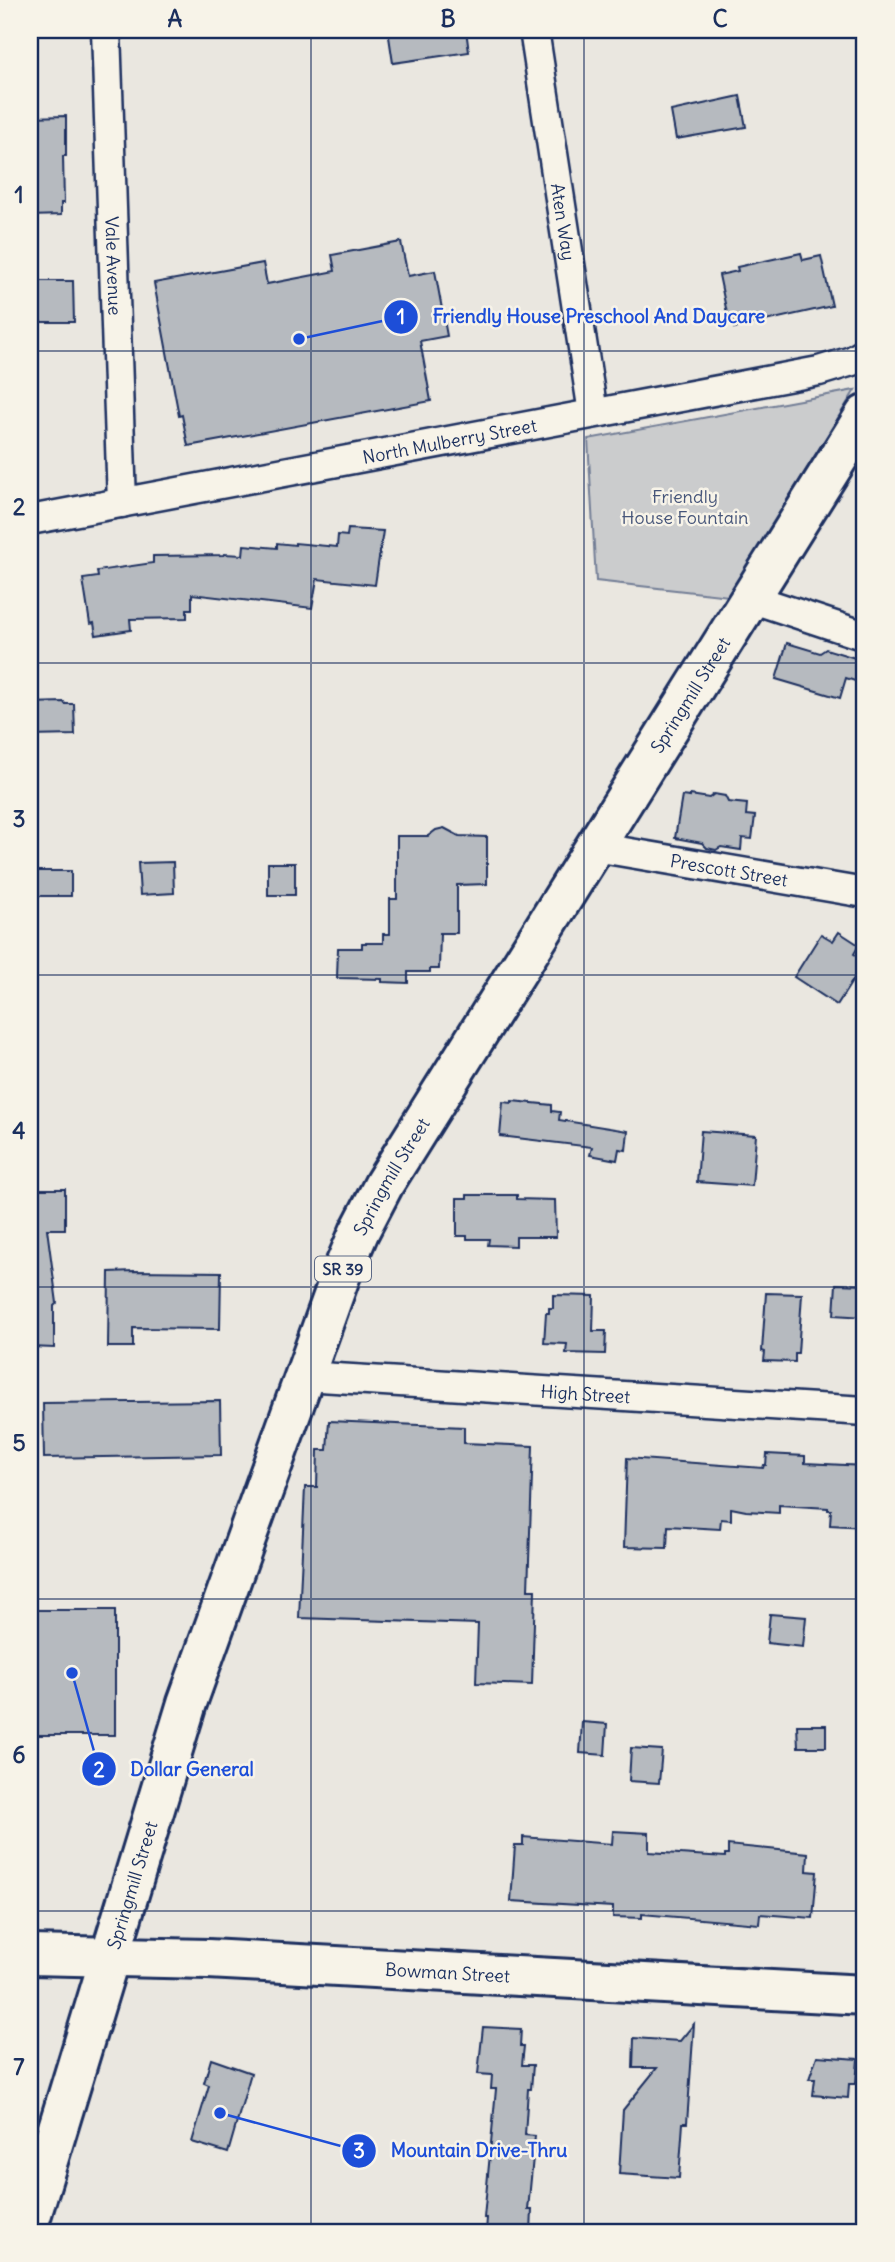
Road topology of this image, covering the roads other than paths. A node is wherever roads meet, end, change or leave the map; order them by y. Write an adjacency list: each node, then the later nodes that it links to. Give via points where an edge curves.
1 (106, 30): 6 (street, Vale Avenue)
2 (534, 30): 4 (street, Aten Way)
3 (865, 353): 4 (street, North Mulberry Street, via 819,372)
4 (593, 413): 6 (street, North Mulberry Street)
5 (865, 415): 8 (main road, Springmill Street / SR 39)
6 (122, 502): 7 (street, North Mulberry Street)
7 (30, 520)
8 (750, 598): 9 (street); 10 (main road, Springmill Street / SR 39)
9 (865, 636)
10 (594, 847): 11 (street, Prescott Street); 12 (main road, Springmill Street / SR 39, via 377,1196 340,1277)
11 (865, 893)
12 (304, 1376): 13 (street, High Street); 15 (main road, Springmill Street / SR 39, via 206,1645)
13 (865, 1411)
14 (30, 1955): 15 (main road, Bowman Street)
15 (110, 1956): 16 (main road, Bowman Street); 17 (main road, Springmill Street / SR 39)
16 (865, 1995)
17 (30, 2220)

